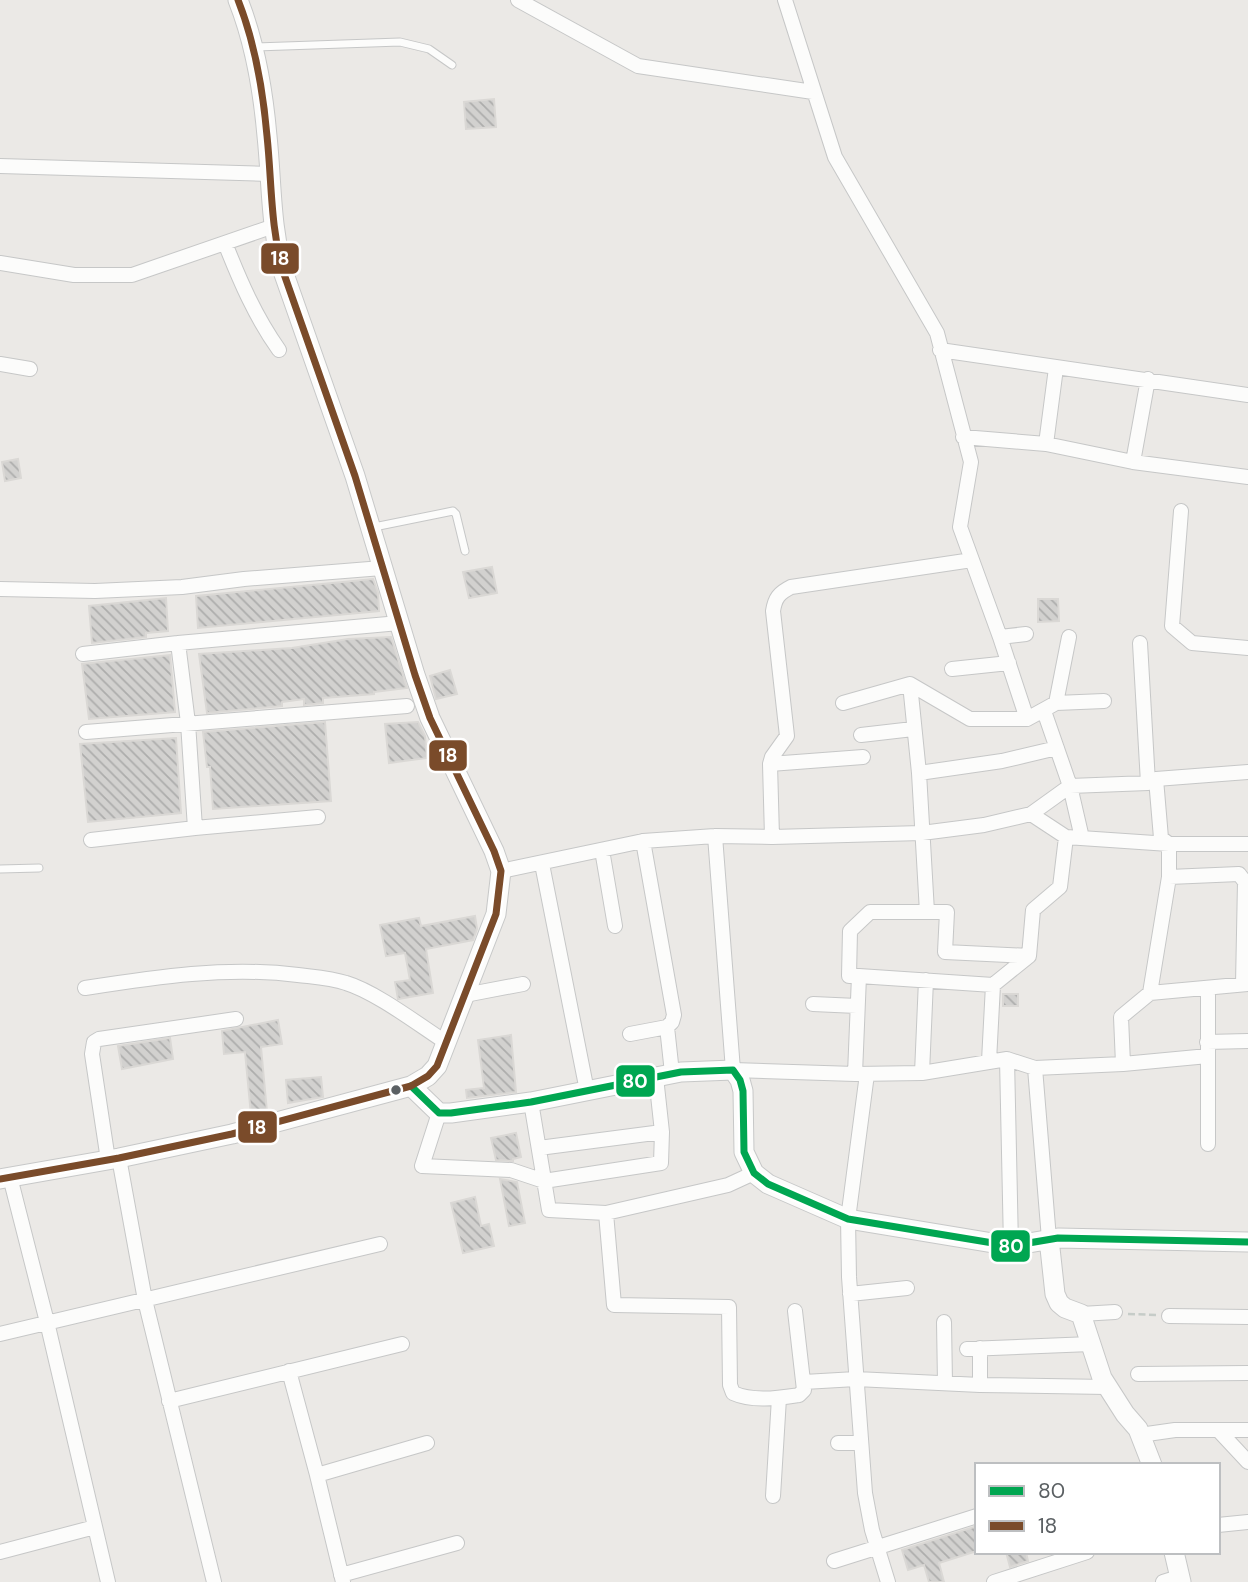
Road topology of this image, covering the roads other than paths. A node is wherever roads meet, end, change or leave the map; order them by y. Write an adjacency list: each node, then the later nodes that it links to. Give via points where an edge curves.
1 (239, 0): 4 (main road)
2 (518, 0): 6 (street, via 638,66)
3 (785, 0): 6 (street)
4 (252, 47): 5 (lane, via 400,42 429,49); 8 (main road, via 260,80)
5 (452, 65)
6 (813, 92): 13 (street, via 835,158 937,333)
7 (0, 166): 8 (street)
8 (269, 174): 9 (main road)
9 (274, 226): 10 (street); 24 (main road, via 284,274)
10 (225, 243): 11 (street, via 132,275 74,275); 12 (street, via 245,294)
11 (0, 262)
12 (279, 350)
13 (940, 350): 15 (street); 19 (street)
14 (0, 364): 16 (street)
15 (1056, 368): 17 (street); 20 (street)
16 (30, 369)
17 (1148, 379): 18 (street); 21 (street)
18 (1248, 395)
19 (962, 437): 20 (street); 26 (street, via 971,462 960,527)
20 (1046, 444): 21 (street)
21 (1133, 462): 22 (street)
22 (1248, 477)
23 (1181, 511): 35 (street, via 1172,626 1192,643)
24 (370, 528): 25 (lane, via 453,512); 27 (main road)
25 (465, 551)
26 (972, 560): 31 (street); 51 (street, via 781,592 773,611 787,736)
27 (382, 569): 28 (street, via 95,591); 29 (main road)
28 (0, 589)
29 (399, 623): 33 (street); 72 (main road, via 430,718)
30 (1026, 634): 31 (street)
31 (1000, 637): 37 (street)
32 (1069, 637): 43 (street)
33 (178, 643): 36 (street); 45 (street)
34 (1140, 643): 54 (street)
35 (1248, 648)
36 (83, 654)
37 (1009, 663): 38 (street); 44 (street)
38 (952, 669)
39 (910, 684): 41 (street); 44 (street, via 970,719); 46 (street)
40 (1104, 701): 43 (street)
41 (843, 703)
42 (407, 706): 45 (street)
43 (1050, 707): 44 (street); 49 (street)
44 (1027, 719)
45 (188, 723): 47 (street); 58 (street)
46 (913, 729): 48 (street); 53 (street)
47 (86, 732)
48 (861, 735)
49 (1057, 748): 53 (street); 55 (street)
50 (863, 757): 51 (street)
51 (770, 764): 61 (street)
52 (1248, 772): 54 (street)
53 (919, 773): 59 (street)
54 (1152, 781): 55 (street); 67 (street, via 1161,838)
55 (1070, 786): 56 (street); 63 (street)
56 (1031, 814): 59 (street); 62 (street)
57 (318, 817): 58 (street)
58 (195, 828): 64 (street)
59 (922, 833): 61 (street); 75 (street)
60 (715, 836): 61 (street); 65 (street); 99 (street)
61 (772, 837)
62 (1066, 837): 63 (street); 77 (street, via 1060,887 1033,910)
63 (1082, 838): 67 (street)
64 (91, 840)
65 (643, 841): 68 (street); 90 (street, via 674,1014)
66 (1248, 844): 67 (street)
67 (1168, 845): 73 (street)
68 (602, 850): 69 (street); 76 (street)
69 (542, 864): 72 (street); 104 (street)
70 (39, 868): 71 (lane)
71 (0, 869)
72 (500, 871): 86 (main road, via 496,914)
73 (1169, 877): 74 (street, via 1239,874); 85 (street)
74 (1247, 882): 81 (street)
75 (927, 912): 77 (street, via 947,912 945,952); 78 (street, via 870,912 850,931 849,976)
76 (615, 926)
77 (1029, 956): 82 (street)
78 (859, 976): 79 (street); 88 (street)
79 (926, 980): 82 (street); 100 (street)
80 (523, 984): 86 (street)
81 (1246, 984): 84 (street)
82 (993, 985): 96 (street)
83 (86, 988): 93 (street, via 182,974 264,971 316,977 365,992)
84 (1208, 988): 85 (street); 94 (street)
85 (1150, 993): 97 (street, via 1121,1017)
86 (465, 995): 93 (main road)
87 (813, 1004): 88 (street)
88 (857, 1006): 101 (street)
89 (236, 1019): 110 (street, via 94,1042 92,1054)
90 (667, 1027): 91 (street); 102 (street)
91 (630, 1034)
92 (1248, 1041): 94 (street)
93 (447, 1043): 103 (main road, via 437,1066)
94 (1208, 1049): 97 (street); 108 (street)
95 (1007, 1059): 96 (street); 98 (street); 119 (street)
96 (989, 1061): 100 (street)
97 (1123, 1064): 98 (street)
98 (1035, 1068): 116 (street)
99 (733, 1070): 101 (street); 102 (main road); 111 (main road, via 743,1091 744,1152)
100 (922, 1073): 101 (street)
101 (861, 1074): 115 (street)
102 (664, 1075): 104 (main road); 107 (street)
103 (411, 1086): 106 (main road); 110 (main road, via 232,1134)
104 (587, 1091): 105 (main road)
105 (531, 1102): 106 (main road); 109 (street)
106 (439, 1112): 113 (street, via 422,1166 511,1170)
107 (662, 1132): 109 (street); 113 (street, via 661,1163)
108 (1208, 1144)
109 (539, 1148): 113 (street)
110 (113, 1159): 112 (main road); 122 (street)
111 (754, 1173): 114 (street, via 728,1185); 115 (main road, via 768,1184)
112 (2, 1178): 128 (street)
113 (544, 1181): 114 (street, via 549,1210)
114 (606, 1213): 141 (street, via 614,1305 729,1307 733,1393)
115 (848, 1219): 119 (main road); 121 (street)
116 (1049, 1240): 117 (main road); 119 (main road); 125 (main road, via 1055,1294 1065,1308)
117 (1248, 1242)
118 (380, 1244): 122 (street)
119 (1011, 1246)
120 (907, 1288): 121 (street)
121 (850, 1294): 136 (street)
122 (145, 1300): 128 (street); 142 (street)
123 (795, 1311): 137 (street)
124 (1115, 1312): 125 (street)
125 (1081, 1314): 132 (main road)
126 (1165, 1316): 127 (street)
127 (1248, 1317)
128 (47, 1322): 130 (street); 156 (street)
129 (944, 1322): 138 (street)
130 (0, 1334)
131 (402, 1344): 133 (street)
132 (1091, 1344): 139 (street, via 974,1349); 140 (main road)
133 (289, 1371): 142 (street); 151 (street)
134 (1248, 1373): 135 (street)
135 (1138, 1374)
136 (856, 1379): 137 (street); 138 (street); 148 (street)
137 (804, 1382): 141 (street, via 799,1395)
138 (946, 1383): 139 (street)
139 (980, 1385): 140 (street)
140 (1107, 1387): 145 (main road)
141 (779, 1398): 152 (street)
142 (169, 1401): 166 (street)
143 (1248, 1430): 144 (street)
144 (1220, 1432): 145 (street, via 1175,1430); 149 (street)
145 (1140, 1435): 150 (main road)
146 (427, 1443): 151 (street)
147 (838, 1443): 148 (street)
148 (860, 1443): 158 (street)
149 (1248, 1462)
150 (1151, 1463)
151 (317, 1475): 163 (street)
152 (774, 1496)
153 (975, 1517): 158 (street)
154 (1248, 1522): 155 (street)
155 (1220, 1525)
156 (95, 1527): 159 (street); 165 (street)
157 (457, 1543): 163 (street)
158 (877, 1548): 162 (street); 167 (street)
159 (0, 1552)
160 (1081, 1554): 168 (street)
161 (1174, 1554): 164 (main road)
162 (834, 1561)
163 (342, 1578)
164 (1174, 1580)
165 (108, 1582)
166 (214, 1582)
167 (888, 1582)
168 (994, 1582)

